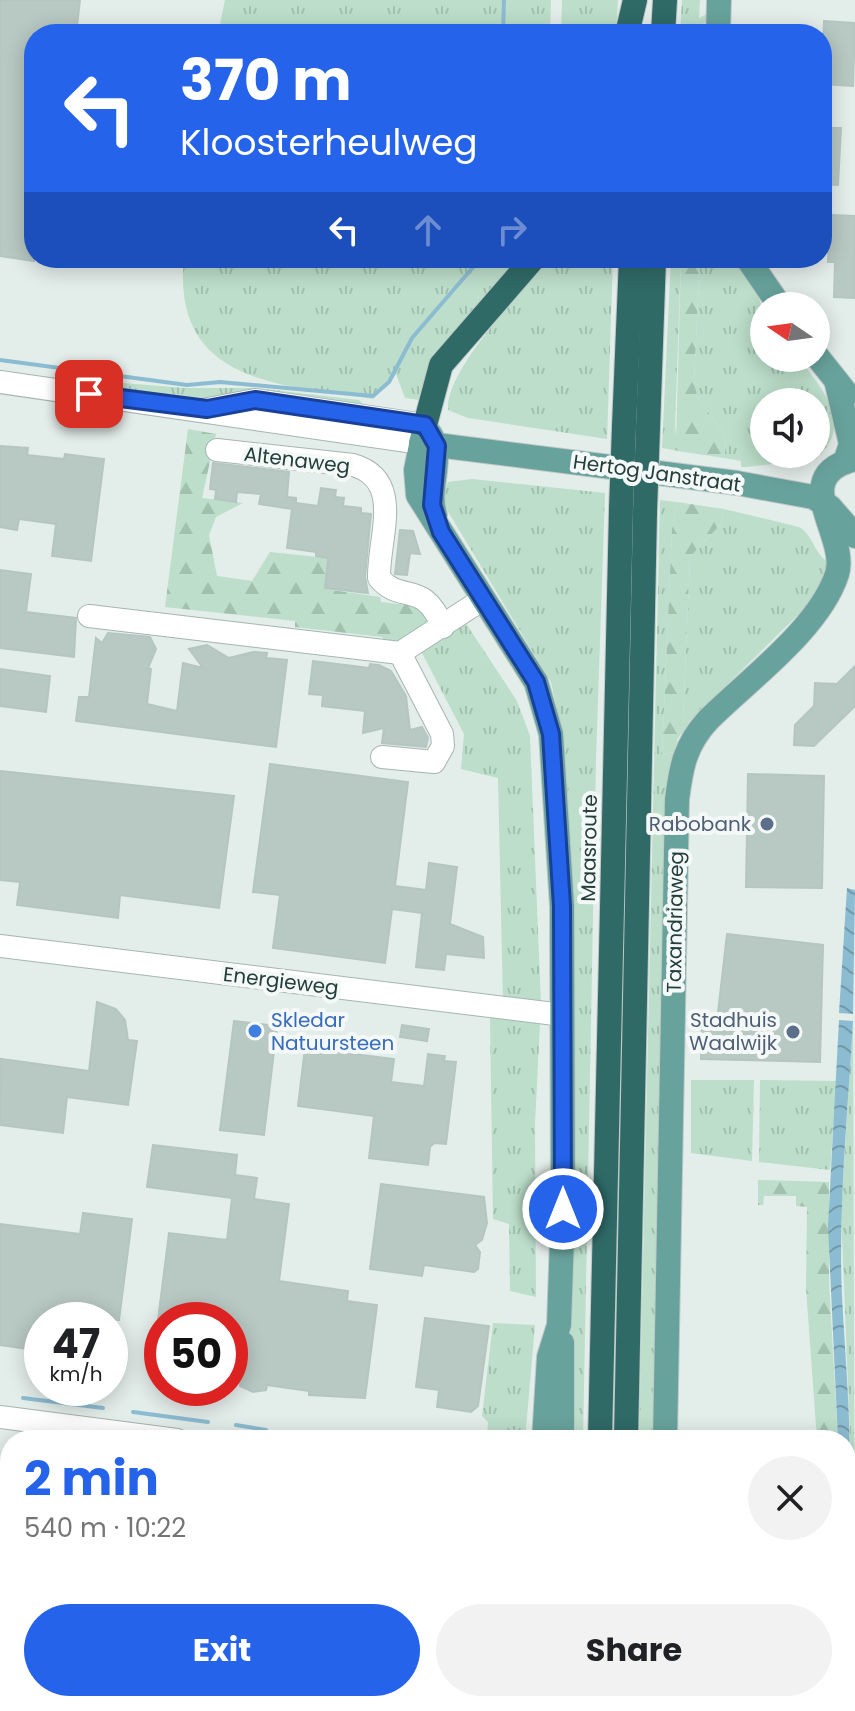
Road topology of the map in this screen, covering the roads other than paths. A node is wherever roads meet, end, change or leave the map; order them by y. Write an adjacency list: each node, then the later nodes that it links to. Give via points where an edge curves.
1 (635, 0): 5 (highway)
2 (641, 0): 6 (highway)
3 (665, 0): 7 (highway)
4 (719, 0): 8 (main road)
5 (629, 24)
6 (640, 24)
7 (664, 24)
8 (718, 24)
9 (525, 268): 18 (highway, via 441,365)
10 (631, 268): 17 (highway, Maasroute)
11 (653, 268): 17 (highway, Maasroute)
12 (754, 268): 13 (main road)
13 (770, 292)
14 (828, 372): 16 (main road)
15 (0, 382): 18 (street, via 207,409 255,400)
16 (852, 415): 20 (main road)
17 (636, 428): 21 (highway, Maasroute, bridge)
18 (427, 438): 22 (main road, Hertog Janstraat, via 493,440 526,454 788,492); 24 (main road, via 416,470 418,495)
19 (217, 450): 27 (street, Altenaweg, via 353,465 372,473 383,486 386,502 379,578 385,586 432,603)
20 (852, 464): 22 (main road); 22 (main road, via 836,487)
21 (633, 510): 37 (highway, Maasroute); 38 (highway, Maasroute)
22 (832, 512): 25 (main road, Taxandriaweg, via 840,562)
23 (855, 581): 25 (main road, Taxandriaweg)
24 (483, 599): 27 (street); 31 (main road, via 536,682 551,734)
25 (824, 604): 39 (main road, Taxandriaweg, via 692,737 682,761)
26 (89, 616): 28 (street)
27 (443, 627): 28 (street)
28 (400, 653): 29 (street, via 442,734 443,746 434,762)
29 (382, 757)
30 (0, 946): 31 (street, Energieweg)
31 (563, 1015): 32 (main road)
32 (559, 1325): 35 (main road, via 549,1357); 36 (main road, via 565,1355)
33 (0, 1417): 34 (street)
34 (100, 1430)
35 (545, 1430)
36 (562, 1430)
37 (600, 1430)
38 (626, 1430)
39 (665, 1430)

